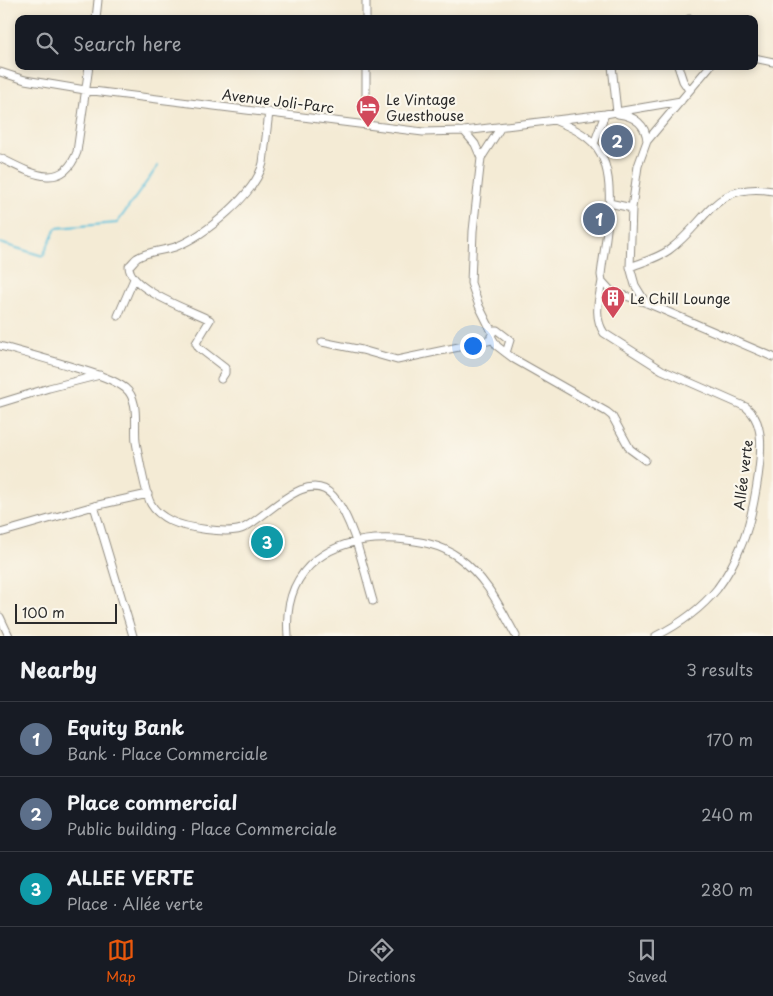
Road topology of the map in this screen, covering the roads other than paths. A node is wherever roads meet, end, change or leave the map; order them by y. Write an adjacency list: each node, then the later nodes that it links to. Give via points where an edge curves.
1 (98, 0): 3 (street)
2 (366, 0): 4 (street)
3 (96, 15)
4 (366, 15)
5 (758, 59): 6 (street)
6 (773, 62)
7 (88, 70): 13 (street)
8 (366, 70): 19 (street)
9 (612, 70): 17 (street)
10 (679, 70): 14 (street)
11 (706, 70): 14 (street)
12 (0, 72): 13 (street, Avenue Joli-Parc, via 25,80)
13 (85, 90): 16 (street, Avenue Joli-Parc); 24 (street, via 77,152 65,172 41,176)
14 (689, 90): 15 (street)
15 (681, 101): 17 (street, Avenue Joli-Parc); 22 (street)
16 (269, 112): 19 (street, Avenue Joli-Parc); 30 (street, via 263,163 254,183 225,215 196,237 138,257 129,266 129,273)
17 (611, 113): 18 (street, Avenue Joli-Parc); 22 (street, via 636,119 644,129); 23 (street)
18 (554, 120): 20 (street, Avenue Joli-Parc); 23 (street, via 580,132)
19 (366, 125): 21 (street, Avenue Joli-Parc, via 416,132)
20 (501, 127): 21 (street, Avenue Joli-Parc); 25 (street)
21 (464, 132): 25 (street, via 475,144)
22 (647, 141): 28 (street, via 638,166)
23 (594, 144): 27 (street, Allée verte, via 604,162)
24 (0, 158)
25 (481, 158): 34 (street, via 471,287)
26 (773, 191): 29 (street, via 748,189 727,196 668,250)
27 (609, 203): 28 (street); 31 (street, Allée verte)
28 (632, 208): 29 (street)
29 (630, 267): 32 (street, via 635,285)
30 (134, 279): 33 (street); 41 (street, via 167,301 210,320 196,343 225,368 226,373)
31 (602, 281): 32 (street, via 611,291); 54 (street, Allée verte, via 597,314 604,332 662,370 746,406 759,428 761,447 750,520 737,555 705,603 689,617)
32 (647, 303): 39 (street)
33 (118, 316)
34 (492, 332): 35 (street); 38 (street, via 496,330 510,340)
35 (492, 340): 36 (street, via 397,360); 38 (street)
36 (322, 342)
37 (0, 346): 40 (street)
38 (506, 353): 43 (street, via 607,412 630,449)
39 (773, 357)
40 (100, 375): 42 (street); 44 (street, via 124,388 135,404 136,442)
41 (221, 379)
42 (0, 403)
43 (646, 460)
44 (148, 494): 45 (street); 47 (street, via 156,510 172,521 233,531 249,525 297,491 321,489 338,504)
45 (94, 506): 46 (street); 51 (street)
46 (0, 533)
47 (355, 541): 48 (street); 52 (street, via 324,554 299,578 288,607); 53 (street, via 384,538 416,541 453,554 494,594)
48 (373, 601)
49 (0, 617): 50 (street)
50 (9, 636)
51 (134, 636)
52 (288, 636)
53 (516, 636)
54 (656, 636)

